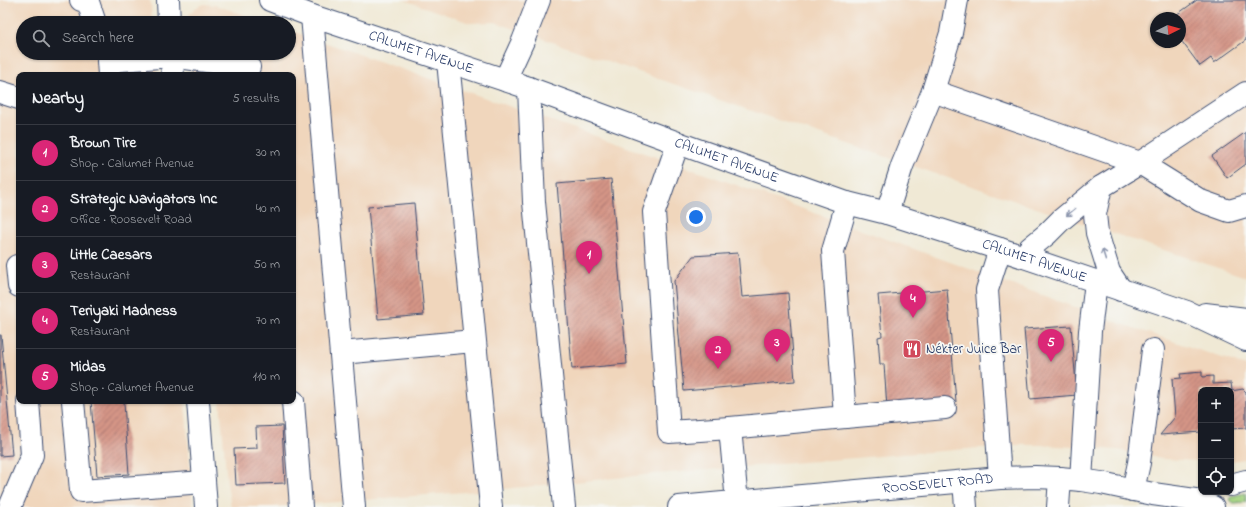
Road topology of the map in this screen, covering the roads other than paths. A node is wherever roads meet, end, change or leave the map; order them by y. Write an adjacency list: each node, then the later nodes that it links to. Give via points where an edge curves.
1 (81, 0): 6 (main road, via 88,2)
2 (168, 0): 7 (main road)
3 (270, 0): 8 (main road, CALUMET AVENUE)
4 (538, 0): 13 (main road)
5 (957, 0): 15 (main road, via 951,33)
6 (93, 16)
7 (169, 16)
8 (312, 16): 10 (main road, CALUMET AVENUE); 34 (main road)
9 (172, 61): 11 (main road); 12 (main road)
10 (448, 61): 13 (main road, CALUMET AVENUE); 32 (main road)
11 (108, 63)
12 (250, 67)
13 (505, 80): 14 (main road, CALUMET AVENUE)
14 (529, 88): 19 (main road, CALUMET AVENUE); 57 (main road, via 534,202)
15 (933, 91): 20 (main road); 24 (main road, via 902,166)
16 (0, 92): 18 (main road)
17 (1246, 94): 20 (main road)
18 (16, 97)
19 (678, 143): 22 (main road, CALUMET AVENUE); 41 (main road, via 654,212 670,432)
20 (1140, 163): 21 (main road); 23 (main road, via 1201,200 1229,211)
21 (1101, 187): 26 (main road, one-way to 26, via 1030,248); 28 (main road, one-way to 21, via 1109,272 1097,233 1095,214)
22 (847, 203): 24 (main road, CALUMET AVENUE); 40 (main road, via 833,251)
23 (1246, 206)
24 (887, 214): 25 (main road, CALUMET AVENUE)
25 (1000, 249): 26 (main road, CALUMET AVENUE); 42 (main road, via 987,290)
26 (1024, 258): 27 (main road, CALUMET AVENUE)
27 (1096, 282): 28 (main road, CALUMET AVENUE); 43 (main road)
28 (1121, 290): 29 (main road, CALUMET AVENUE)
29 (1187, 312): 30 (main road, CALUMET AVENUE); 31 (main road, CALUMET AVENUE)
30 (1246, 319)
31 (1246, 340)
32 (474, 341): 34 (main road); 56 (main road)
33 (1153, 350): 48 (main road, via 1139,463)
34 (341, 354): 55 (main road)
35 (28, 404): 52 (main road, via 32,455)
36 (73, 404): 46 (main road, via 81,491)
37 (198, 404): 46 (main road)
38 (293, 404): 54 (main road)
39 (945, 408): 40 (main road)
40 (845, 417): 41 (main road)
41 (730, 428): 50 (main road)
42 (1000, 478): 43 (main road, ROOSEVELT ROAD); 44 (main road, ROOSEVELT ROAD)
43 (1071, 479): 48 (main road, ROOSEVELT ROAD); 60 (main road)
44 (964, 481): 49 (main road, ROOSEVELT ROAD); 59 (main road)
45 (1246, 481): 47 (main road)
46 (204, 482): 53 (main road)
47 (1234, 484)
48 (1133, 490): 51 (main road, ROOSEVELT ROAD)
49 (823, 501): 50 (main road, ROOSEVELT ROAD)
50 (737, 502): 58 (main road, ROOSEVELT ROAD)
51 (1204, 502)
52 (10, 507)
53 (206, 507)
54 (301, 507)
55 (354, 507)
56 (491, 507)
57 (564, 507)
58 (679, 507)
59 (966, 507)
60 (1058, 507)

